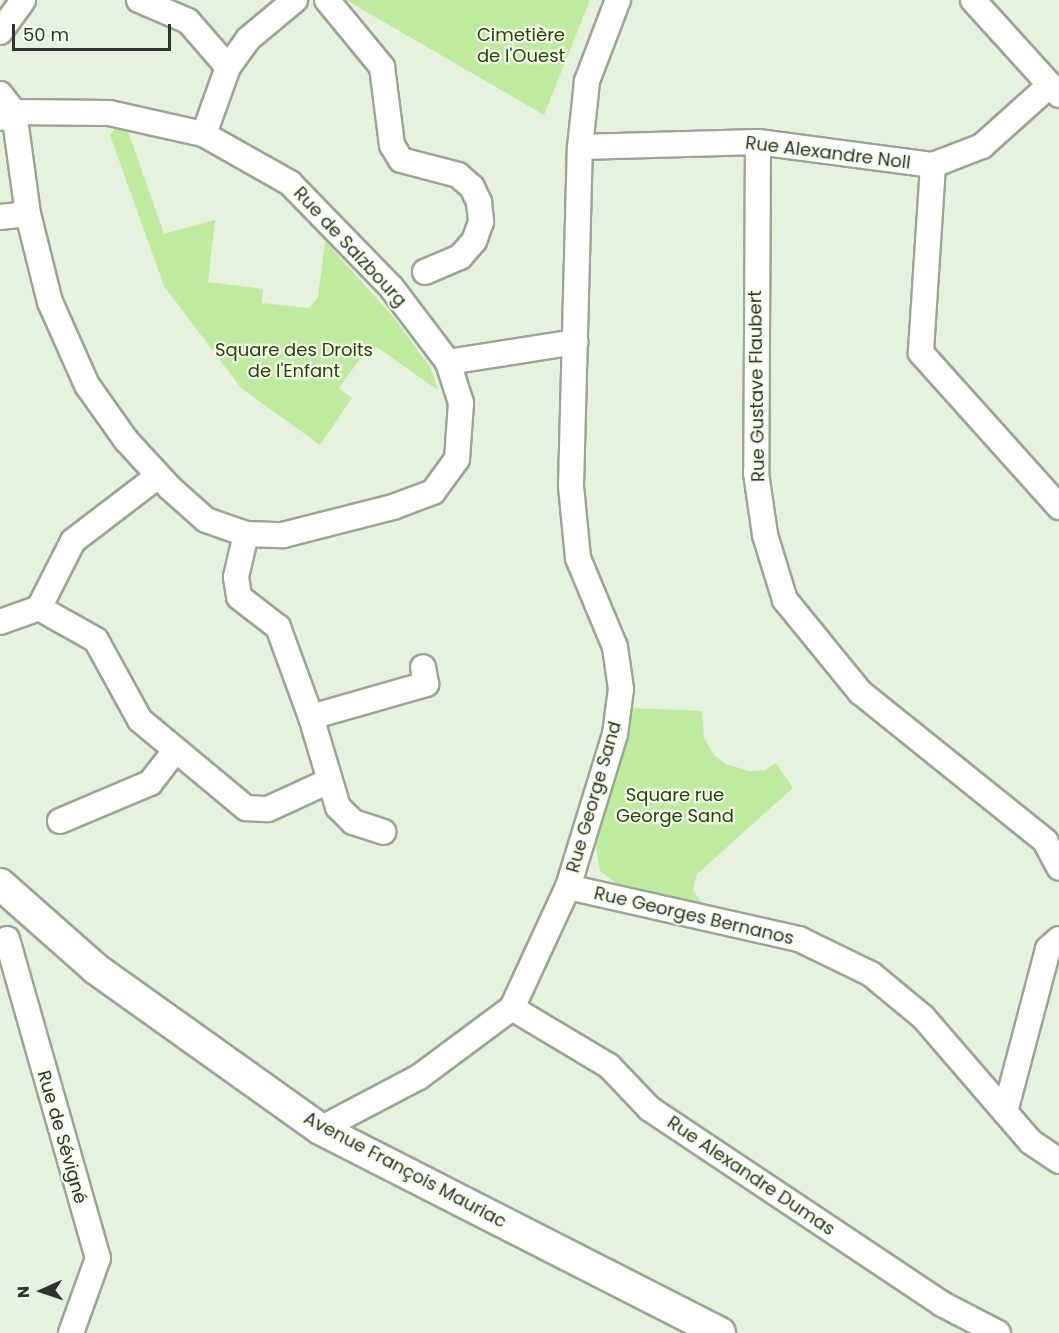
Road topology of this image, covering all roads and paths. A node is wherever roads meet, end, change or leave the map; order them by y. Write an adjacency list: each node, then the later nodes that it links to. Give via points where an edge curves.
1 (23, 0): 7 (street)
2 (139, 0): 8 (street, via 188,21)
3 (295, 0): 8 (street, via 248,39)
4 (327, 0): 17 (street, via 382,67 392,145 401,160 458,175 472,187 479,202 481,222 474,241 460,257)
5 (618, 0): 13 (street, Rue George Sand, via 587,81)
6 (974, 0): 9 (street)
7 (0, 32)
8 (228, 67): 11 (street)
9 (1055, 90): 14 (street, via 982,146)
10 (5, 108): 11 (street, Rue de Salzbourg, via 109,113); 15 (street, Rue de Salzbourg)
11 (204, 134): 17 (street, Rue de Salzbourg, via 290,183)
12 (758, 142): 13 (street, Rue Alexandre Noll); 14 (street, Rue Alexandre Noll); 31 (street, Rue Gustave Flaubert, via 756,474 765,535 785,600 860,692 1045,841)
13 (580, 147): 18 (street, Rue George Sand)
14 (933, 165): 21 (street, via 921,353)
15 (28, 214): 16 (street); 20 (street, Rue de Salzbourg, via 50,303 87,386)
16 (0, 217)
17 (409, 280): 19 (street, Rue de Salzbourg)
18 (575, 342): 19 (street); 33 (street, Rue George Sand, via 571,486 578,558 615,647 621,689 615,734)
19 (448, 362): 22 (street, Rue de Salzbourg, via 460,403 457,459 433,492 393,507 283,535)
20 (158, 476): 22 (street, Rue de Salzbourg, via 206,520); 23 (street, via 73,542)
21 (1059, 507)
22 (246, 534): 26 (street, via 236,577 239,597 278,627)
23 (39, 608): 24 (street); 27 (street, via 96,640 140,720)
24 (0, 622)
25 (423, 667): 26 (street, via 426,684)
26 (311, 717): 28 (street)
27 (175, 751): 28 (street, via 246,808 268,809); 29 (street, via 150,783)
28 (327, 782): 30 (street, via 338,807 352,822)
29 (60, 821)
30 (383, 832)
31 (1059, 867)
32 (0, 884): 35 (street, Avenue François Mauriac)
33 (568, 886): 37 (street, Rue George Sand); 38 (street, Rue Georges Bernanos, via 799,939 871,974 923,1017)
34 (0, 897): 35 (street, Rue de Sévigné, via 14,908)
35 (13, 931): 39 (street, Avenue François Mauriac, via 96,969); 41 (street, Rue de Sévigné, via 98,1258)
36 (1059, 939): 38 (street, via 1048,949)
37 (512, 1008): 39 (street, Rue George Sand, via 419,1077); 43 (street, Rue Alexandre Dumas, via 609,1066 650,1108 893,1272 942,1304)
38 (1005, 1112): 40 (street, Rue Georges Bernanos, via 1031,1142)
39 (331, 1123): 42 (street, Avenue François Mauriac)
40 (1059, 1161)
41 (71, 1333)
42 (720, 1333)
43 (998, 1333)

